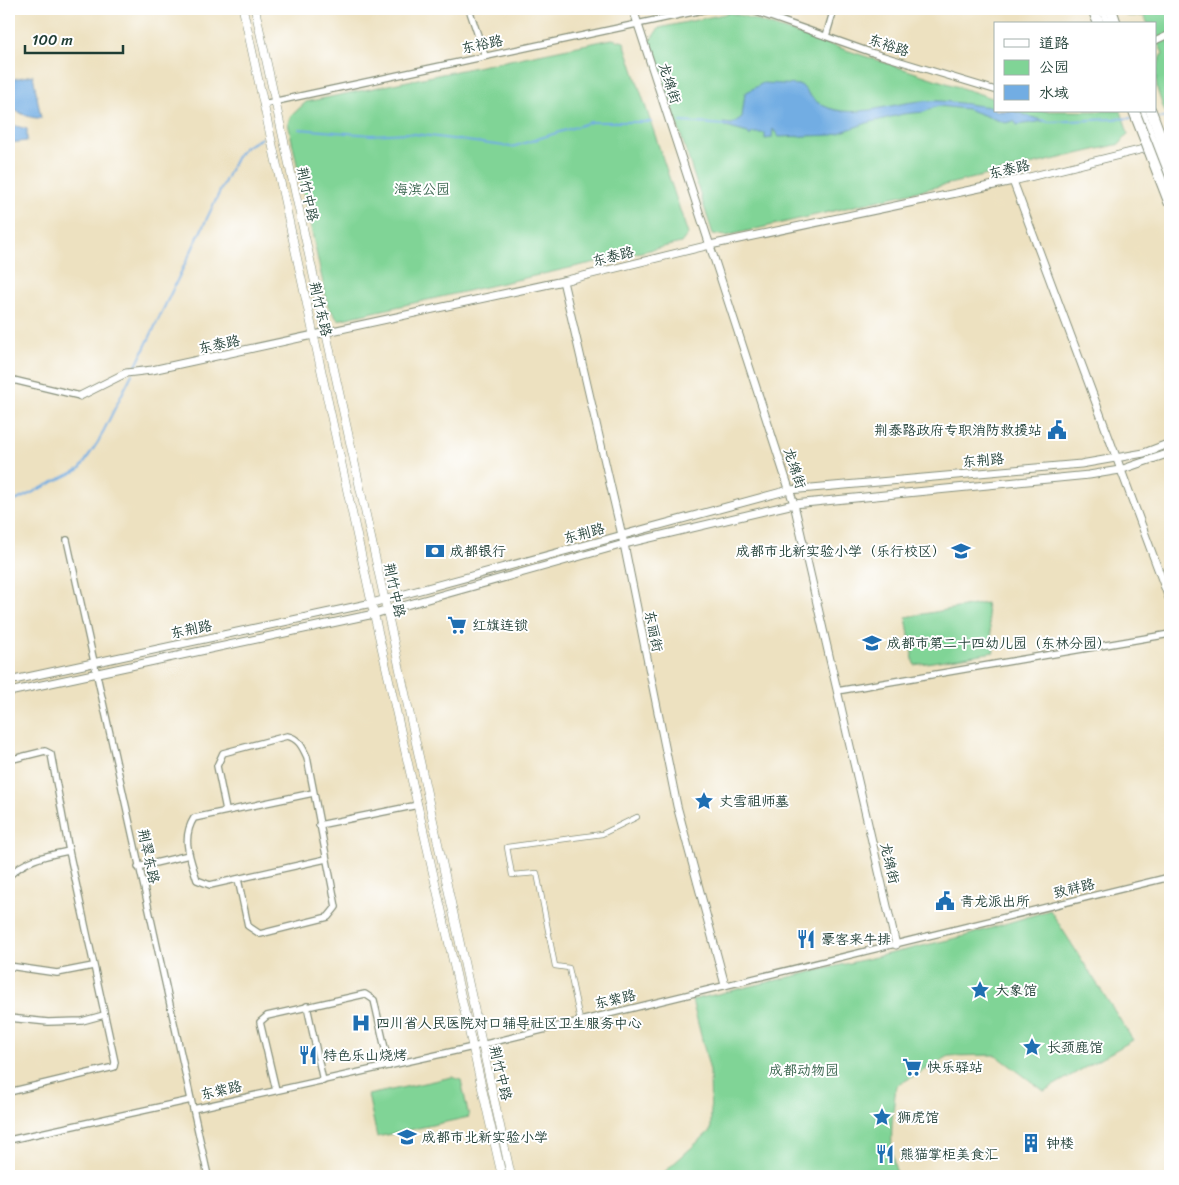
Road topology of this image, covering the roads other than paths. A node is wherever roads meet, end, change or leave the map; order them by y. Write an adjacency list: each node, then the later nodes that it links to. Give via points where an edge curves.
1 (243, 9): 21 (main road, 荆竹东路)
2 (255, 9): 20 (main road, 荆竹中路)
3 (469, 9): 18 (street)
4 (633, 9): 14 (street, 龙绵街)
5 (707, 9): 14 (street, 东裕路)
6 (748, 9): 16 (street, 东裕路)
7 (834, 9): 16 (street)
8 (1093, 9): 11 (highway)
9 (1102, 9): 12 (street)
10 (1111, 9): 13 (highway)
11 (1098, 22)
12 (1107, 22)
13 (1115, 22)
14 (637, 23): 18 (street, 东裕路); 30 (street, 龙绵街)
15 (1170, 34): 17 (street)
16 (826, 36): 19 (street, 东裕路)
17 (1156, 41)
18 (485, 56): 20 (street, 东裕路)
19 (994, 90)
20 (276, 102): 21 (street, 东裕路); 32 (main road, 荆竹中路)
21 (263, 104): 33 (main road, 荆竹东路)
22 (1134, 112): 29 (highway, bridge)
23 (1142, 112): 25 (street)
24 (1151, 112): 26 (highway)
25 (1156, 146): 27 (street, 东泰路); 28 (street)
26 (1170, 162)
27 (1013, 181): 30 (street, 东泰路); 38 (street)
28 (1170, 183)
29 (1170, 204)
30 (710, 245): 31 (street, 东泰路); 40 (street, 龙绵街)
31 (563, 281): 32 (street, 东泰路); 42 (street, 东丽街)
32 (326, 332): 33 (street, 东泰路); 45 (main road, 荆竹中路)
33 (314, 336): 35 (street, 东泰路, via 126,373); 47 (main road, 荆竹东路)
34 (9, 379): 35 (street)
35 (80, 396)
36 (1170, 443): 38 (street, 东荆路)
37 (1170, 453): 39 (street, 东荆路)
38 (1116, 459): 39 (street); 40 (street, 东荆路)
39 (1120, 470): 41 (street, 东荆路); 46 (street)
40 (789, 490): 41 (street, 龙绵街); 42 (street, 东荆路)
41 (794, 504): 44 (street, 东荆路); 54 (street, 龙绵街)
42 (622, 536): 44 (street, 东丽街); 45 (street, 东荆路)
43 (67, 540): 51 (street, 荆翠东路)
44 (624, 544): 48 (street, 东荆路); 72 (street, 东丽街, via 677,806)
45 (384, 599): 47 (street, 东荆路); 48 (main road, 荆竹中路)
46 (1170, 601)
47 (372, 603): 49 (main road, 荆竹东路); 51 (street, 东荆路)
48 (387, 610): 49 (street, 东荆路); 77 (main road, 荆竹中路)
49 (374, 614): 52 (street, 东荆路); 58 (main road, 荆竹中路)
50 (1170, 634): 54 (street)
51 (94, 663): 52 (street, 荆翠东路); 53 (street, 东荆路)
52 (97, 673): 55 (street, 东荆路); 65 (street, 荆翠东路)
53 (9, 681)
54 (837, 691): 69 (street, 龙绵街)
55 (9, 692)
56 (9, 760): 62 (street, via 45,751 50,754)
57 (313, 793): 59 (street); 59 (street, via 307,757 295,738 287,736 223,753 217,766); 61 (street)
58 (418, 805): 61 (street); 78 (main road, 荆竹中路)
59 (226, 810): 63 (street, via 194,818 186,830)
60 (637, 817): 76 (street, via 602,834 507,847 512,875 537,873 555,966 569,968)
61 (319, 825): 64 (street)
62 (69, 851): 66 (street, via 36,858); 71 (street)
63 (189, 855): 65 (street); 68 (street, via 197,880 210,885)
64 (326, 859): 68 (street); 68 (street, via 336,906 333,913 260,934 248,926)
65 (138, 867): 83 (street, 荆翠东路)
66 (9, 876)
67 (1170, 877): 69 (street, 致祥路)
68 (238, 879)
69 (896, 945): 72 (street, 东紫路)
70 (9, 966): 71 (street, via 57,973)
71 (93, 966): 74 (street)
72 (725, 985): 76 (street, 东紫路)
73 (308, 1006): 79 (street, via 365,994 374,1000); 80 (street); 81 (street, via 267,1016 260,1022)
74 (104, 1015): 75 (street, via 82,1021); 82 (street, via 114,1068)
75 (9, 1018)
76 (580, 1020): 77 (street, 东紫路)
77 (482, 1044): 78 (street, 东紫路); 88 (main road, 荆竹中路)
78 (473, 1047): 79 (street, 东紫路); 87 (main road, 荆竹中路)
79 (389, 1066): 80 (street, 东紫路)
80 (323, 1081): 81 (street, 东紫路)
81 (276, 1090): 84 (street, 东紫路)
82 (9, 1092)
83 (191, 1100): 84 (street, 荆翠东路); 85 (street)
84 (193, 1109): 86 (street, 荆翠东路)
85 (9, 1140)
86 (208, 1176)
87 (502, 1176)
88 (511, 1176)

